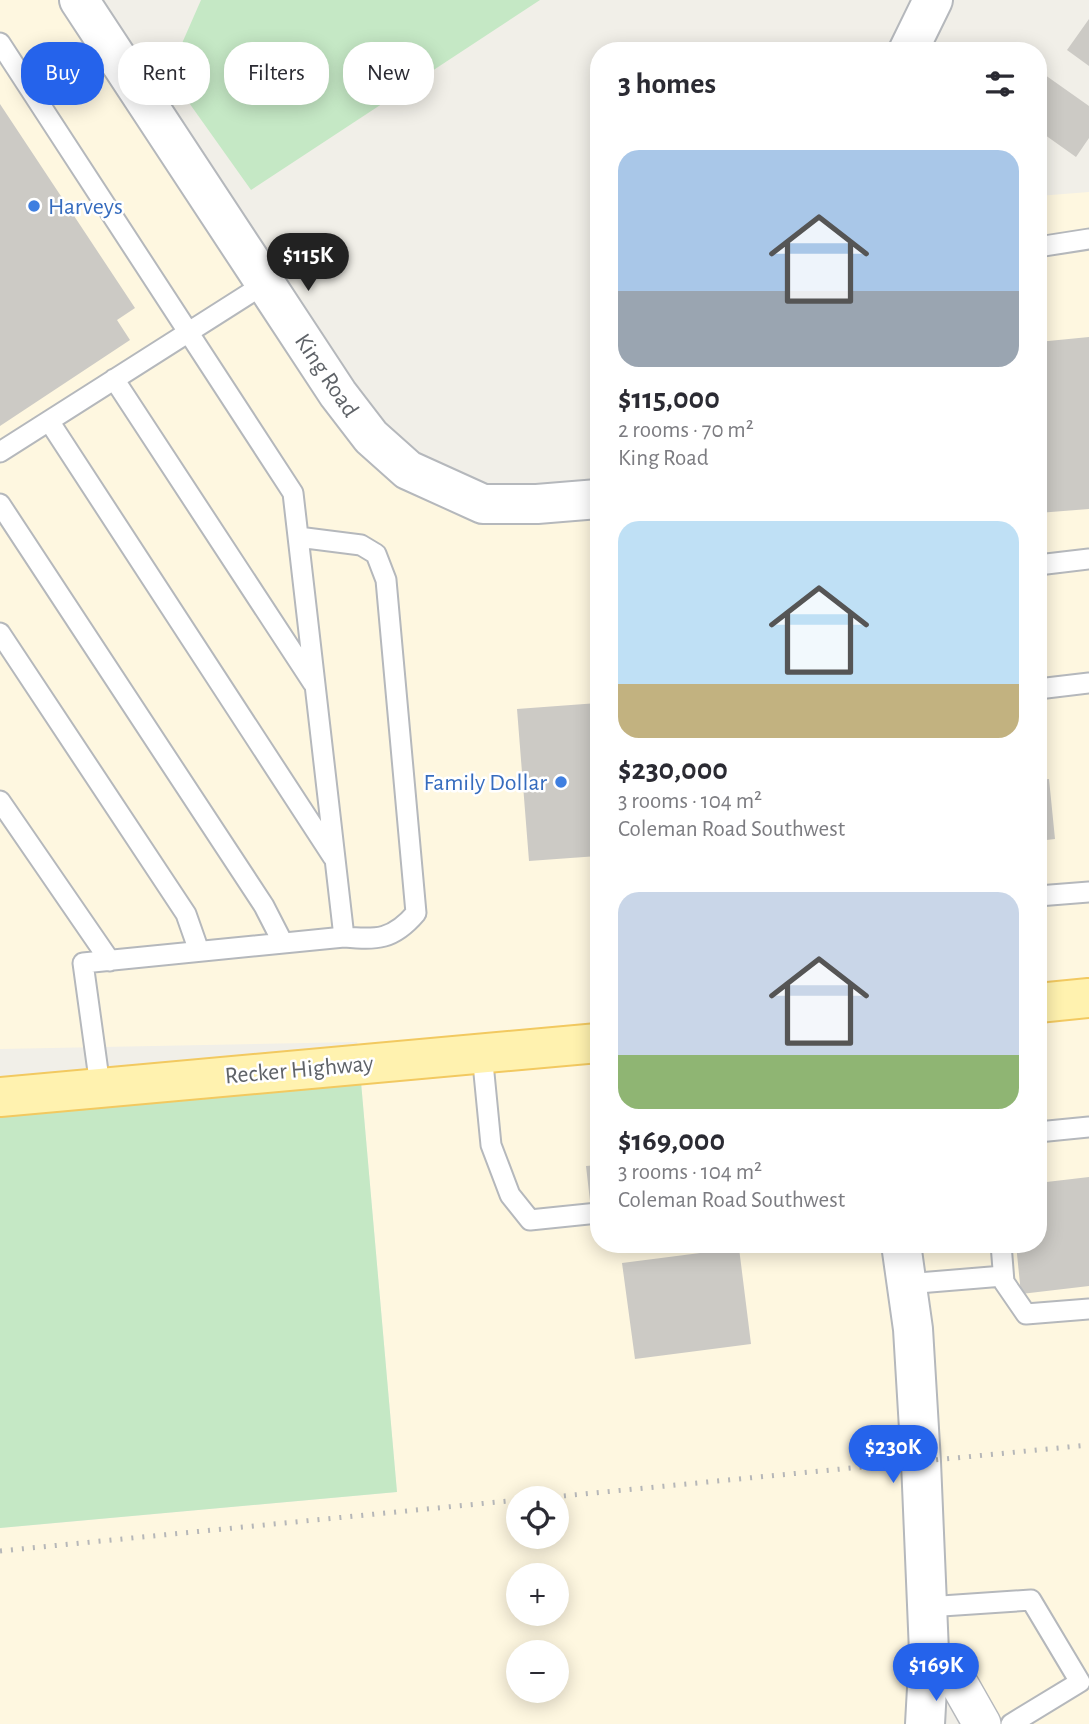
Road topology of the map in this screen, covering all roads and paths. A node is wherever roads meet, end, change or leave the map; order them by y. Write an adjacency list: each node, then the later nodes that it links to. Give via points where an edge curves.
1 (79, 0): 7 (street, King Road)
2 (933, 0): 3 (street)
3 (912, 42)
4 (0, 43): 8 (lane)
5 (1089, 239): 6 (lane)
6 (1047, 246)
7 (266, 283): 8 (lane); 12 (street, King Road, via 354,415 408,470 483,504)
8 (188, 332): 9 (lane); 14 (lane, via 293,493)
9 (114, 379): 10 (lane); 19 (lane)
10 (49, 421): 11 (lane); 22 (lane)
11 (0, 452)
12 (590, 500)
13 (0, 504): 26 (lane, via 264,906)
14 (298, 537): 19 (lane); 25 (lane, via 361,545 376,554 386,580 416,913 393,933 374,939)
15 (1089, 559): 16 (lane)
16 (1047, 564)
17 (0, 633): 27 (lane, via 186,915)
18 (1089, 683): 20 (lane)
19 (315, 686): 22 (lane)
20 (1047, 688)
21 (0, 801): 28 (lane)
22 (335, 862): 25 (lane)
23 (1089, 892): 24 (lane)
24 (1047, 895)
25 (344, 937): 26 (lane)
26 (283, 943): 27 (lane)
27 (200, 951): 28 (lane)
28 (110, 961): 33 (lane, via 83,963)
29 (1089, 998): 30 (main road)
30 (1047, 1002)
31 (590, 1044): 32 (main road, Recker Highway)
32 (482, 1053): 33 (main road, Recker Highway); 37 (lane, via 491,1145 510,1195 530,1220)
33 (100, 1086): 34 (main road, Recker Highway)
34 (0, 1097)
35 (1089, 1127): 36 (lane)
36 (1047, 1131)
37 (590, 1214)
38 (902, 1253): 41 (street)
39 (1002, 1253): 40 (lane)
40 (1003, 1276): 41 (lane); 42 (lane, via 1027,1314)
41 (906, 1284): 43 (street, via 913,1329)
42 (1089, 1309)
43 (928, 1607): 44 (street); 47 (lane, via 1031,1600 1080,1682)
44 (929, 1653): 45 (street); 46 (street, via 961,1687)
45 (925, 1724)
46 (982, 1724)
47 (1011, 1724)

